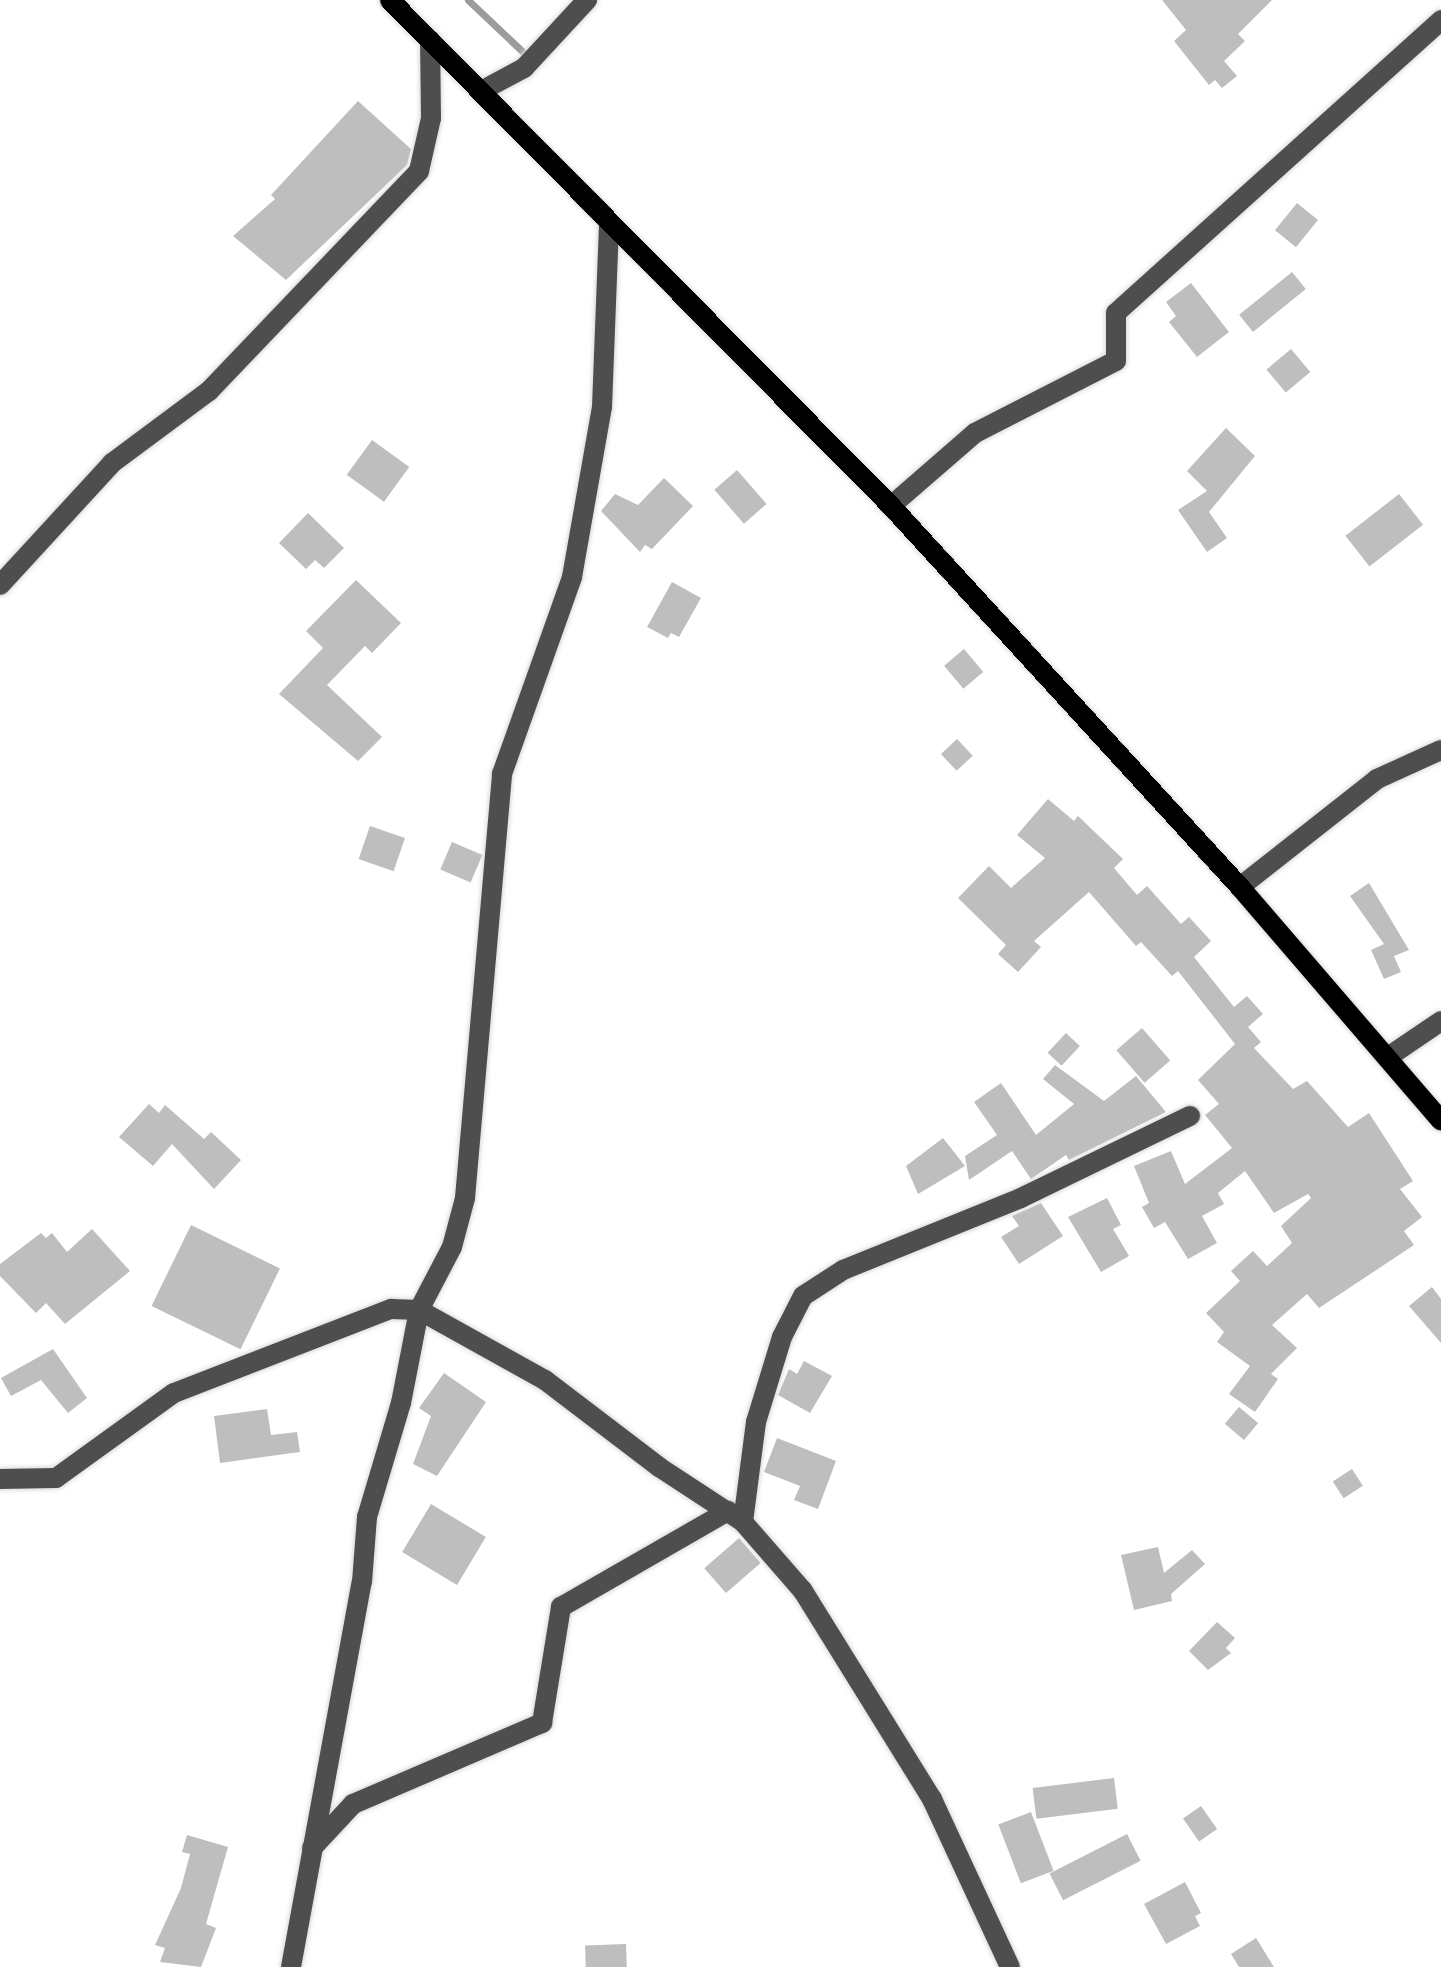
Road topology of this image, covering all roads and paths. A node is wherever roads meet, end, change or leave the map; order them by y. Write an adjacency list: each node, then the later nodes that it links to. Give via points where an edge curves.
1 (390, 0): 4 (main road)
2 (587, 0): 5 (street, via 524,68)
3 (1441, 20): 7 (street, via 1116,313 1119,356 1112,365 975,433)
4 (430, 40): 5 (main road); 8 (street, via 431,118 419,171 209,391 112,463)
5 (481, 91): 6 (main road)
6 (609, 224): 7 (main road); 15 (street, via 602,407 572,577 502,774 465,1198 452,1247)
7 (891, 506): 10 (main road)
8 (0, 585)
9 (1441, 750): 10 (street, via 1377,779)
10 (1240, 887): 12 (main road)
11 (1441, 1021): 12 (street)
12 (1388, 1057): 14 (main road)
13 (1190, 1116): 17 (street, via 1021,1198 843,1270 803,1296 782,1337 756,1422)
14 (1441, 1121)
15 (419, 1310): 16 (street, via 391,1309 174,1393 56,1478); 17 (street, via 545,1380 648,1460); 18 (street, via 401,1403 367,1517 362,1582)
16 (0, 1479)
17 (736, 1516): 18 (street, via 561,1607 542,1723 353,1804); 20 (street, via 803,1591 932,1799)
18 (312, 1848): 19 (street)
19 (291, 1967)
20 (1010, 1967)

